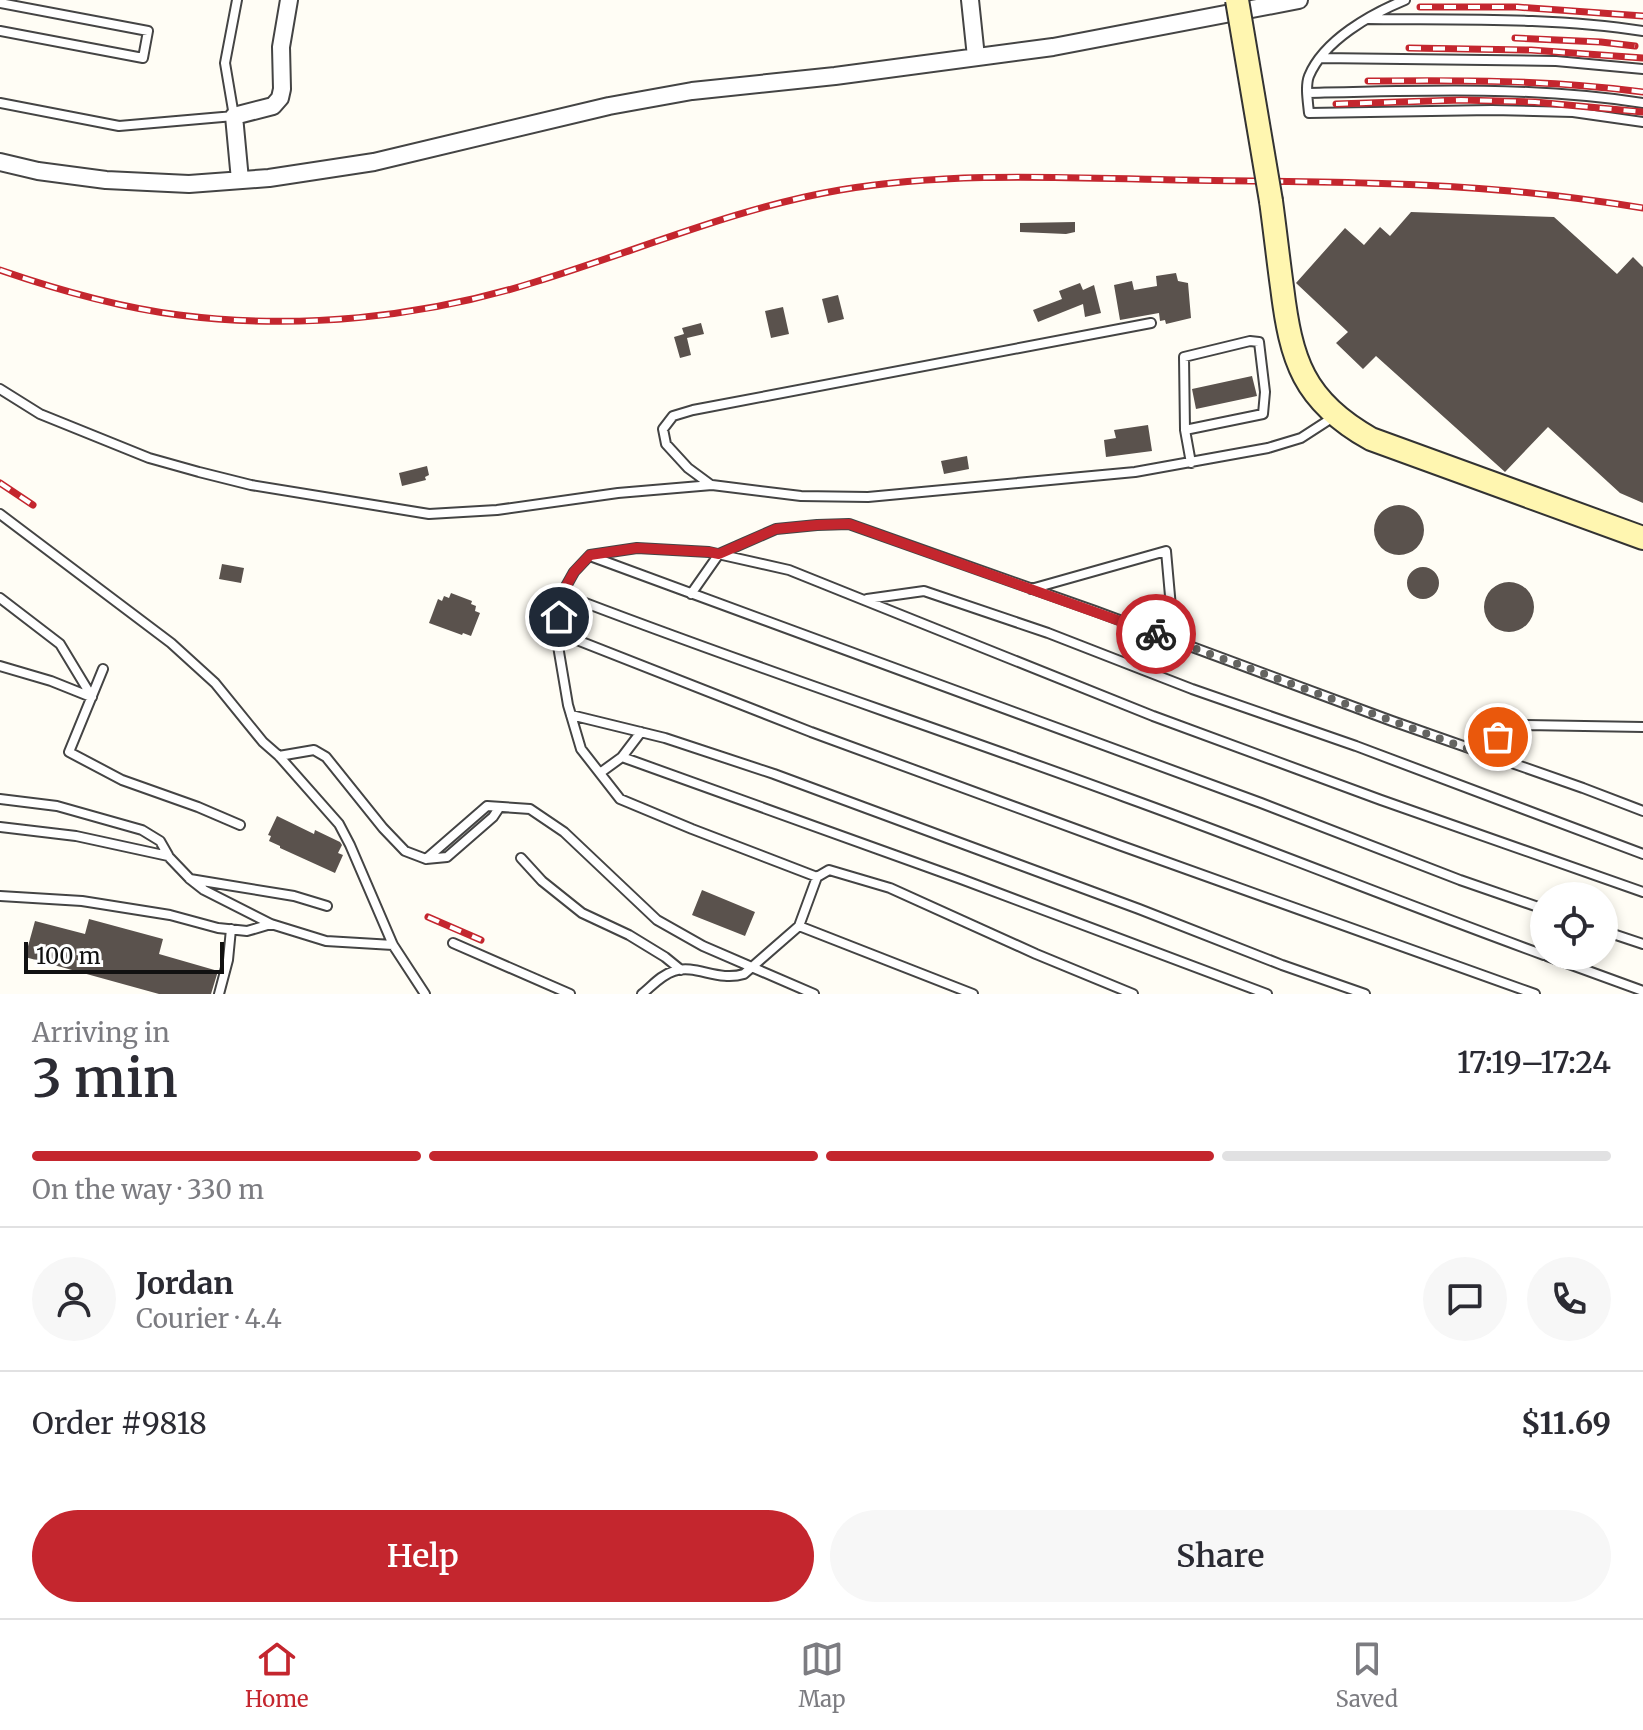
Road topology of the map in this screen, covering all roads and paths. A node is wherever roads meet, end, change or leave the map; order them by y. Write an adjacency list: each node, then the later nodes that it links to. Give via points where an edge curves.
1 (237, 0): 17 (lane, via 225,63)
2 (289, 0): 17 (street, via 280,98 273,106)
3 (970, 0): 11 (street)
4 (1237, 0): 23 (street, bridge, via 1287,329 1310,386)
5 (1299, 0): 11 (street)
6 (1405, 0): 8 (lane)
7 (0, 3): 9 (lane, via 148,31 143,58)
8 (1368, 19): 10 (lane, via 1509,21); 12 (lane)
9 (0, 31)
10 (1643, 31)
11 (976, 57): 20 (street, via 692,91 374,162)
12 (1320, 58): 13 (lane, via 1556,61); 14 (lane, via 1308,78)
13 (1643, 69)
14 (1308, 93): 16 (lane, via 1507,90); 18 (lane, via 1309,113 1573,112)
15 (0, 103): 17 (lane, via 119,126)
16 (1643, 103)
17 (234, 116): 20 (street)
18 (1643, 122)
19 (0, 162): 20 (street, via 106,180)
20 (240, 180)
21 (1151, 323): 26 (lane, via 673,416 663,429 666,444)
22 (0, 389): 26 (lane, via 40,414 162,462 251,485 429,514)
23 (1336, 416): 25 (lane, via 1301,438); 28 (street, via 1371,439)
24 (1185, 430): 24 (lane, via 1263,414 1259,342 1184,357); 25 (lane)
25 (1191, 463): 26 (lane, via 868,497 801,496)
26 (712, 485)
27 (0, 514): 45 (lane, via 196,664)
28 (1643, 538)
29 (719, 554): 30 (lane, via 637,548); 31 (lane, via 776,529 849,524); 33 (lane); 35 (lane, via 789,570)
30 (589, 556): 32 (lane); 33 (lane)
31 (1031, 589): 37 (lane); 37 (lane, via 1166,551)
32 (562, 594): 36 (lane); 70 (lane, via 1127,797)
33 (691, 594): 61 (lane)
34 (0, 598): 40 (lane, via 60,644)
35 (864, 600): 53 (lane, via 924,591); 59 (lane, via 1167,721)
36 (559, 633): 41 (lane); 84 (lane, via 825,737)
37 (1174, 641): 44 (lane)
38 (0, 666): 40 (lane)
39 (103, 669): 40 (lane)
40 (92, 697): 51 (lane, via 69,752 122,780)
41 (571, 715): 43 (lane); 47 (lane, via 581,749)
42 (1643, 727): 44 (lane, via 1526,725)
43 (641, 732): 46 (lane); 83 (lane, via 774,774)
44 (1471, 750): 50 (lane)
45 (279, 756): 56 (lane, via 314,750 326,757 405,851); 69 (lane, via 339,824)
46 (622, 757): 47 (lane); 82 (lane)
47 (600, 773): 57 (lane, via 620,799)
48 (0, 799): 54 (lane, via 57,806 142,830 160,841)
49 (499, 808): 56 (lane, via 447,857); 56 (lane, via 487,806); 71 (lane, via 530,809 564,832 657,920)
50 (1643, 811)
51 (240, 825)
52 (0, 827): 54 (lane, via 76,836)
53 (1643, 854)
54 (168, 856): 58 (lane)
55 (521, 858): 72 (lane, via 582,913 629,935)
56 (426, 859)
57 (817, 877): 64 (lane); 81 (lane, via 829,870 890,888)
58 (190, 879): 62 (lane); 63 (lane)
59 (1643, 892)
60 (0, 896): 65 (lane, via 82,901)
61 (1530, 904)
62 (327, 906)
63 (271, 924): 65 (lane); 69 (lane, via 326,941)
64 (799, 926): 71 (lane); 80 (lane)
65 (231, 929): 75 (lane)
66 (1618, 936): 68 (lane)
67 (453, 943): 77 (lane)
68 (1643, 944)
69 (393, 945): 76 (lane)
70 (1530, 950)
71 (752, 967): 72 (lane, via 734,977); 79 (lane)
72 (681, 970): 78 (lane, via 664,975)
73 (1584, 970): 74 (lane)
74 (1643, 991)
75 (219, 994)
76 (425, 994)
77 (570, 994)
78 (642, 994)
79 (814, 994)
80 (973, 994)
81 (1133, 994)
82 (1267, 994)
83 (1365, 994)
84 (1535, 994)

